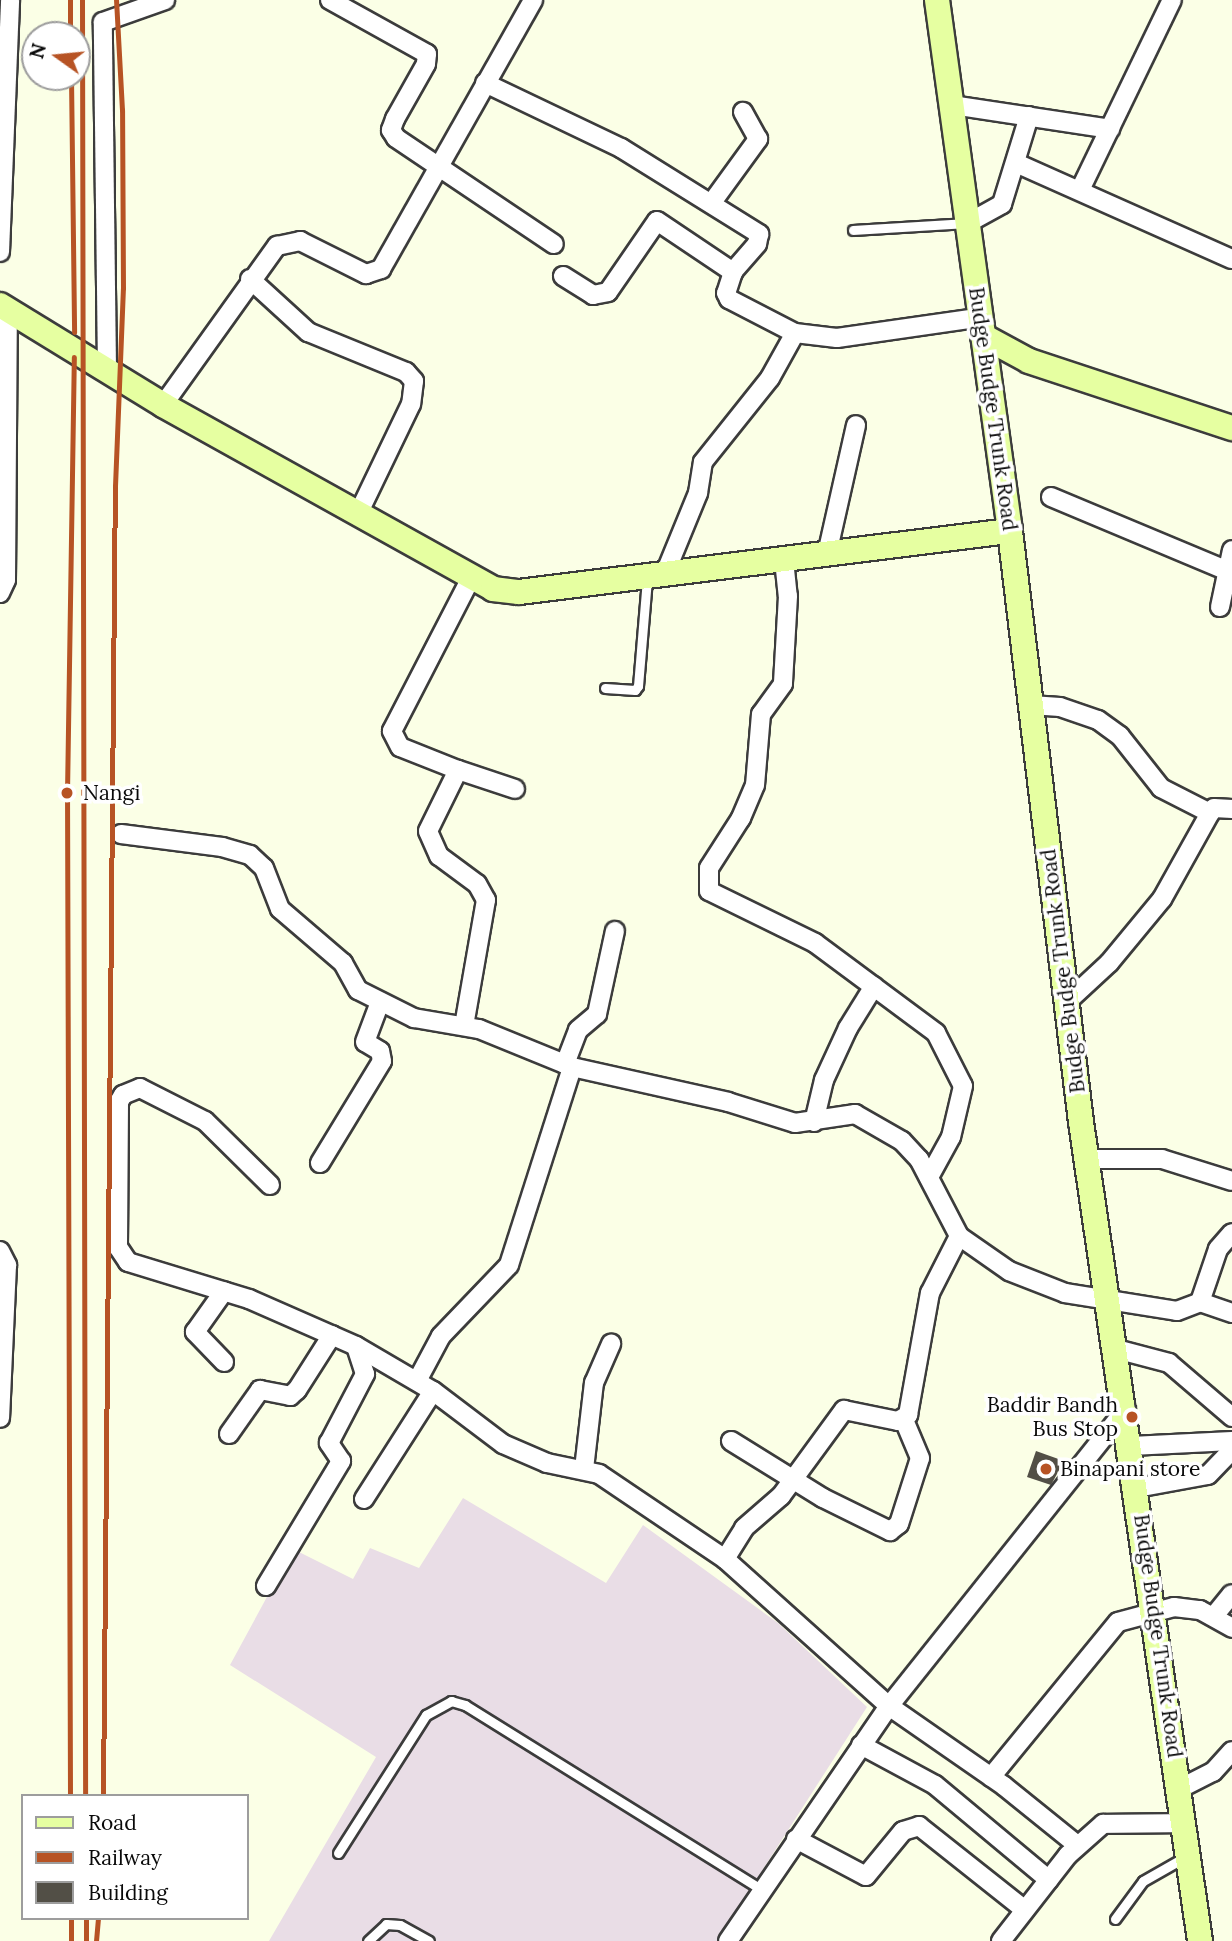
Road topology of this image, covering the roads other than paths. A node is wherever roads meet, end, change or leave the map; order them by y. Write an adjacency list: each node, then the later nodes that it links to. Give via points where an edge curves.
1 (10, 0): 19 (street)
2 (165, 0): 27 (street, via 103,22)
3 (330, 0): 13 (street, via 427,54 391,130)
4 (533, 0): 7 (street)
5 (937, 0): 8 (main road, Budge Budge Trunk Road)
6 (1172, 0): 11 (street)
7 (485, 83): 13 (street); 15 (street, via 611,143)
8 (952, 105): 10 (street); 16 (main road, Budge Budge Trunk Road)
9 (743, 112): 15 (street, via 758,139)
10 (1029, 116): 11 (street); 12 (street)
11 (1110, 129): 14 (street)
12 (1016, 163): 14 (street); 16 (street, via 1002,204)
13 (437, 164): 18 (street); 23 (street, via 377,274 366,274 289,240 267,256)
14 (1080, 190): 20 (street)
15 (713, 201): 21 (street, via 759,233 757,244)
16 (968, 223): 17 (lane); 25 (main road, Budge Budge Trunk Road)
17 (853, 230)
18 (554, 244)
19 (0, 252)
20 (1232, 260)
21 (733, 272): 22 (street, via 657,221 608,292 593,295); 26 (street, via 727,285 729,299)
22 (563, 276)
23 (250, 279): 28 (street); 32 (street, via 309,332 406,372 414,381 411,404)
24 (4, 308): 27 (main road); 40 (street, via 6,580)
25 (982, 327): 26 (street, via 837,338); 30 (main road, via 1028,361); 33 (main road, Budge Budge Trunk Road)
26 (794, 333): 38 (street, via 771,378 703,461 698,493)
27 (107, 369): 28 (main road)
28 (163, 405): 32 (main road)
29 (856, 425): 35 (street)
30 (1232, 428)
31 (1051, 498): 37 (street)
32 (358, 514): 39 (main road)
33 (1010, 531): 35 (main road); 43 (main road, Budge Budge Trunk Road)
34 (1232, 550): 37 (street)
35 (827, 554): 36 (main road)
36 (784, 560): 38 (main road); 50 (street, via 788,596 783,684 761,714 755,785 741,818 709,868 709,891 815,943)
37 (1228, 571): 41 (street)
38 (655, 577): 39 (main road, via 519,592); 42 (lane, via 638,686 635,690)
39 (470, 580): 44 (street, via 393,731 400,747)
40 (0, 593)
41 (1220, 607)
42 (605, 688)
43 (1031, 705): 47 (street, via 1060,707 1098,720 1120,736 1161,788); 51 (main road, Budge Budge Trunk Road)
44 (458, 770): 45 (street); 53 (street, via 428,831 439,856 477,884 486,900)
45 (515, 789)
46 (1232, 809): 47 (street, via 1214,808)
47 (1210, 813): 51 (street, via 1162,899 1109,962)
48 (121, 834): 52 (street, via 250,855 264,868 280,909 344,962 358,989)
49 (615, 931): 54 (street, via 597,1014 578,1030)
50 (874, 986): 55 (street, via 824,1080); 58 (street, via 936,1033 963,1086 951,1138)
51 (1068, 1001): 56 (main road, Budge Budge Trunk Road)
52 (380, 1002): 53 (street, via 414,1018); 57 (street, via 365,1042 380,1051 382,1061)
53 (464, 1026): 54 (street)
54 (569, 1065): 55 (street, via 728,1102 795,1123); 73 (street, via 509,1265 441,1336)
55 (814, 1122): 58 (street, via 855,1114 872,1121 902,1141)
56 (1088, 1159): 59 (street, via 1162,1159); 65 (main road, Budge Budge Trunk Road)
57 (320, 1163)
58 (929, 1177): 62 (street)
59 (1232, 1181)
60 (270, 1185): 64 (street, via 205,1121 140,1088 123,1094 119,1115 121,1256 135,1265)
61 (1232, 1233): 66 (street, via 1218,1249)
62 (958, 1236): 65 (street, via 1009,1271 1065,1293); 78 (street, via 930,1293 913,1401)
63 (0, 1251): 77 (street, via 7,1265)
64 (224, 1291): 68 (street); 72 (street, via 195,1332)
65 (1109, 1301): 66 (street, via 1177,1311); 71 (main road, Budge Budge Trunk Road)
66 (1200, 1302): 67 (street)
67 (1232, 1313)
68 (332, 1335): 70 (street); 79 (street, via 297,1390 290,1396 260,1390)
69 (611, 1344): 84 (street, via 594,1383)
70 (356, 1346): 73 (street); 89 (street, via 365,1374 329,1443 341,1461)
71 (1116, 1349): 75 (main road, Budge Budge Trunk Road); 76 (street, via 1170,1363)
72 (223, 1362)
73 (417, 1381): 74 (street)
74 (433, 1391): 84 (street, via 503,1444 547,1463); 87 (street)
75 (1126, 1409): 82 (main road, Budge Budge Trunk Road); 94 (street)
76 (1232, 1417)
77 (0, 1418)
78 (904, 1420): 85 (street, via 844,1410); 85 (street, via 920,1458 895,1529 877,1527)
79 (229, 1434)
80 (731, 1441): 85 (street)
81 (1232, 1441): 82 (street)
82 (1131, 1446): 86 (main road, Budge Budge Trunk Road)
83 (1232, 1450): 86 (street, via 1208,1475)
84 (584, 1469): 88 (street)
85 (793, 1479): 88 (street, via 781,1496 744,1528)
86 (1137, 1488): 91 (main road, Budge Budge Trunk Road)
87 (364, 1499)
88 (725, 1559): 94 (street)
89 (266, 1586)
90 (1232, 1594): 92 (street)
91 (1154, 1611): 92 (street, via 1174,1607); 97 (street, via 1118,1622); 98 (main road, Budge Budge Trunk Road)
92 (1214, 1616): 93 (street)
93 (1232, 1628)
94 (888, 1706): 95 (street); 97 (street)
95 (861, 1745): 100 (street); 104 (street, via 935,1785)
96 (1232, 1751): 98 (street, via 1213,1772)
97 (991, 1777): 101 (street)
98 (1179, 1789): 99 (main road, Budge Budge Trunk Road)
99 (1184, 1822): 101 (street, via 1103,1824); 103 (main road, Budge Budge Trunk Road)
100 (796, 1839): 105 (street); 106 (street, via 866,1876 902,1831 919,1826)
101 (1077, 1845): 104 (street)
102 (338, 1853): 105 (lane, via 426,1715 451,1701 465,1704)
103 (1188, 1856): 107 (lane, via 1143,1881); 112 (main road, Budge Budge Trunk Road)
104 (1049, 1880): 106 (street)
105 (761, 1889): 110 (street)
106 (1025, 1910): 111 (street)
107 (1115, 1919)
108 (368, 1941): 109 (lane, via 386,1924 400,1925)
109 (429, 1941)
110 (728, 1941)
111 (1001, 1941)
112 (1200, 1941)

